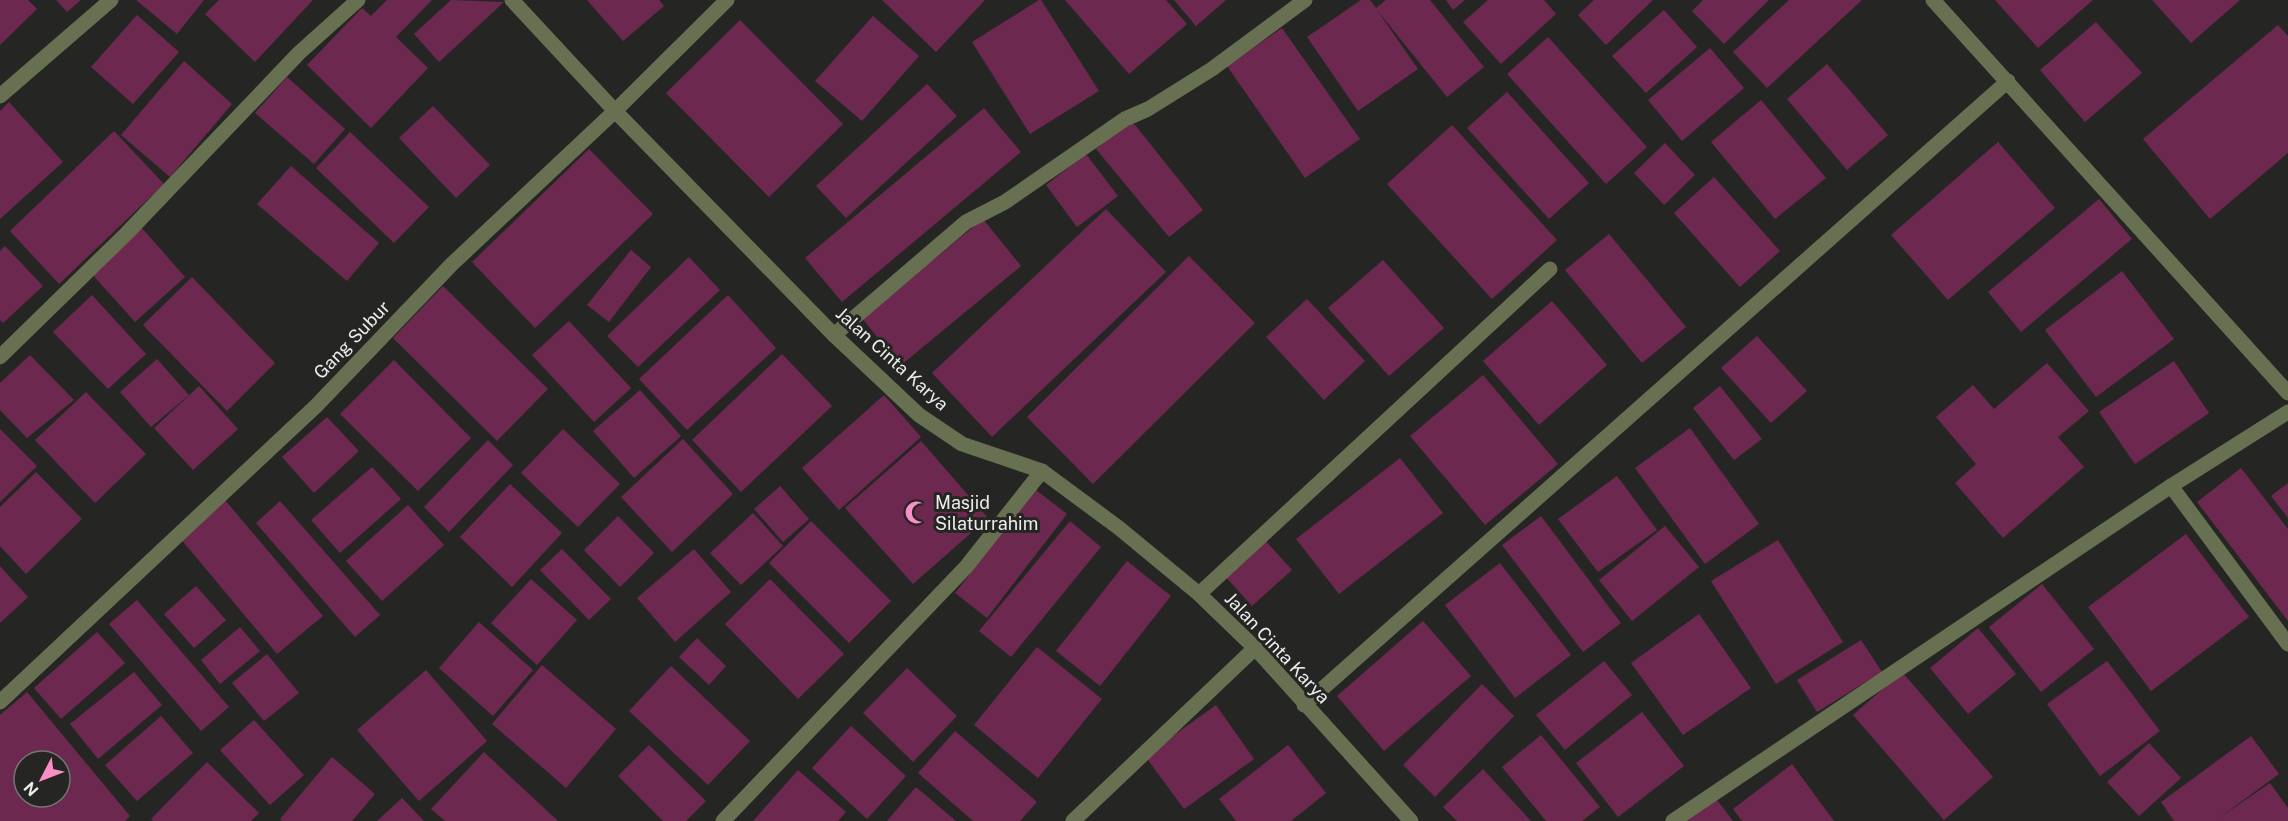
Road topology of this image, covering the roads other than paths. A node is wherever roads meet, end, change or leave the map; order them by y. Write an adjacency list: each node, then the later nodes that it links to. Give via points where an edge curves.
1 (111, 0): 8 (street)
2 (358, 0): 12 (street, via 299,53 127,233)
3 (512, 0): 9 (street, Jalan Cinta Karya)
4 (727, 0): 9 (street, Gang Subur)
5 (1305, 0): 11 (street, via 1212,69 1125,119 1005,202 966,222)
6 (1933, 0): 7 (street)
7 (2008, 81): 13 (street); 21 (street)
8 (0, 96)
9 (615, 111): 11 (street, Jalan Cinta Karya); 20 (street, Gang Subur, via 452,264 316,406)
10 (1550, 269): 17 (street)
11 (834, 335): 15 (street, Jalan Cinta Karya, via 919,415 962,444)
12 (0, 357)
13 (2288, 393)
14 (2288, 412): 16 (street)
15 (1042, 471): 17 (street, Jalan Cinta Karya); 22 (street, via 966,567)
16 (2171, 486): 18 (street); 25 (street)
17 (1199, 594): 19 (street, Jalan Cinta Karya)
18 (2288, 644)
19 (1255, 648): 21 (street, Jalan Cinta Karya); 23 (street)
20 (0, 702)
21 (1304, 705): 24 (street, Jalan Cinta Karya)
22 (723, 821)
23 (1073, 821)
24 (1411, 821)
25 (1673, 821)

